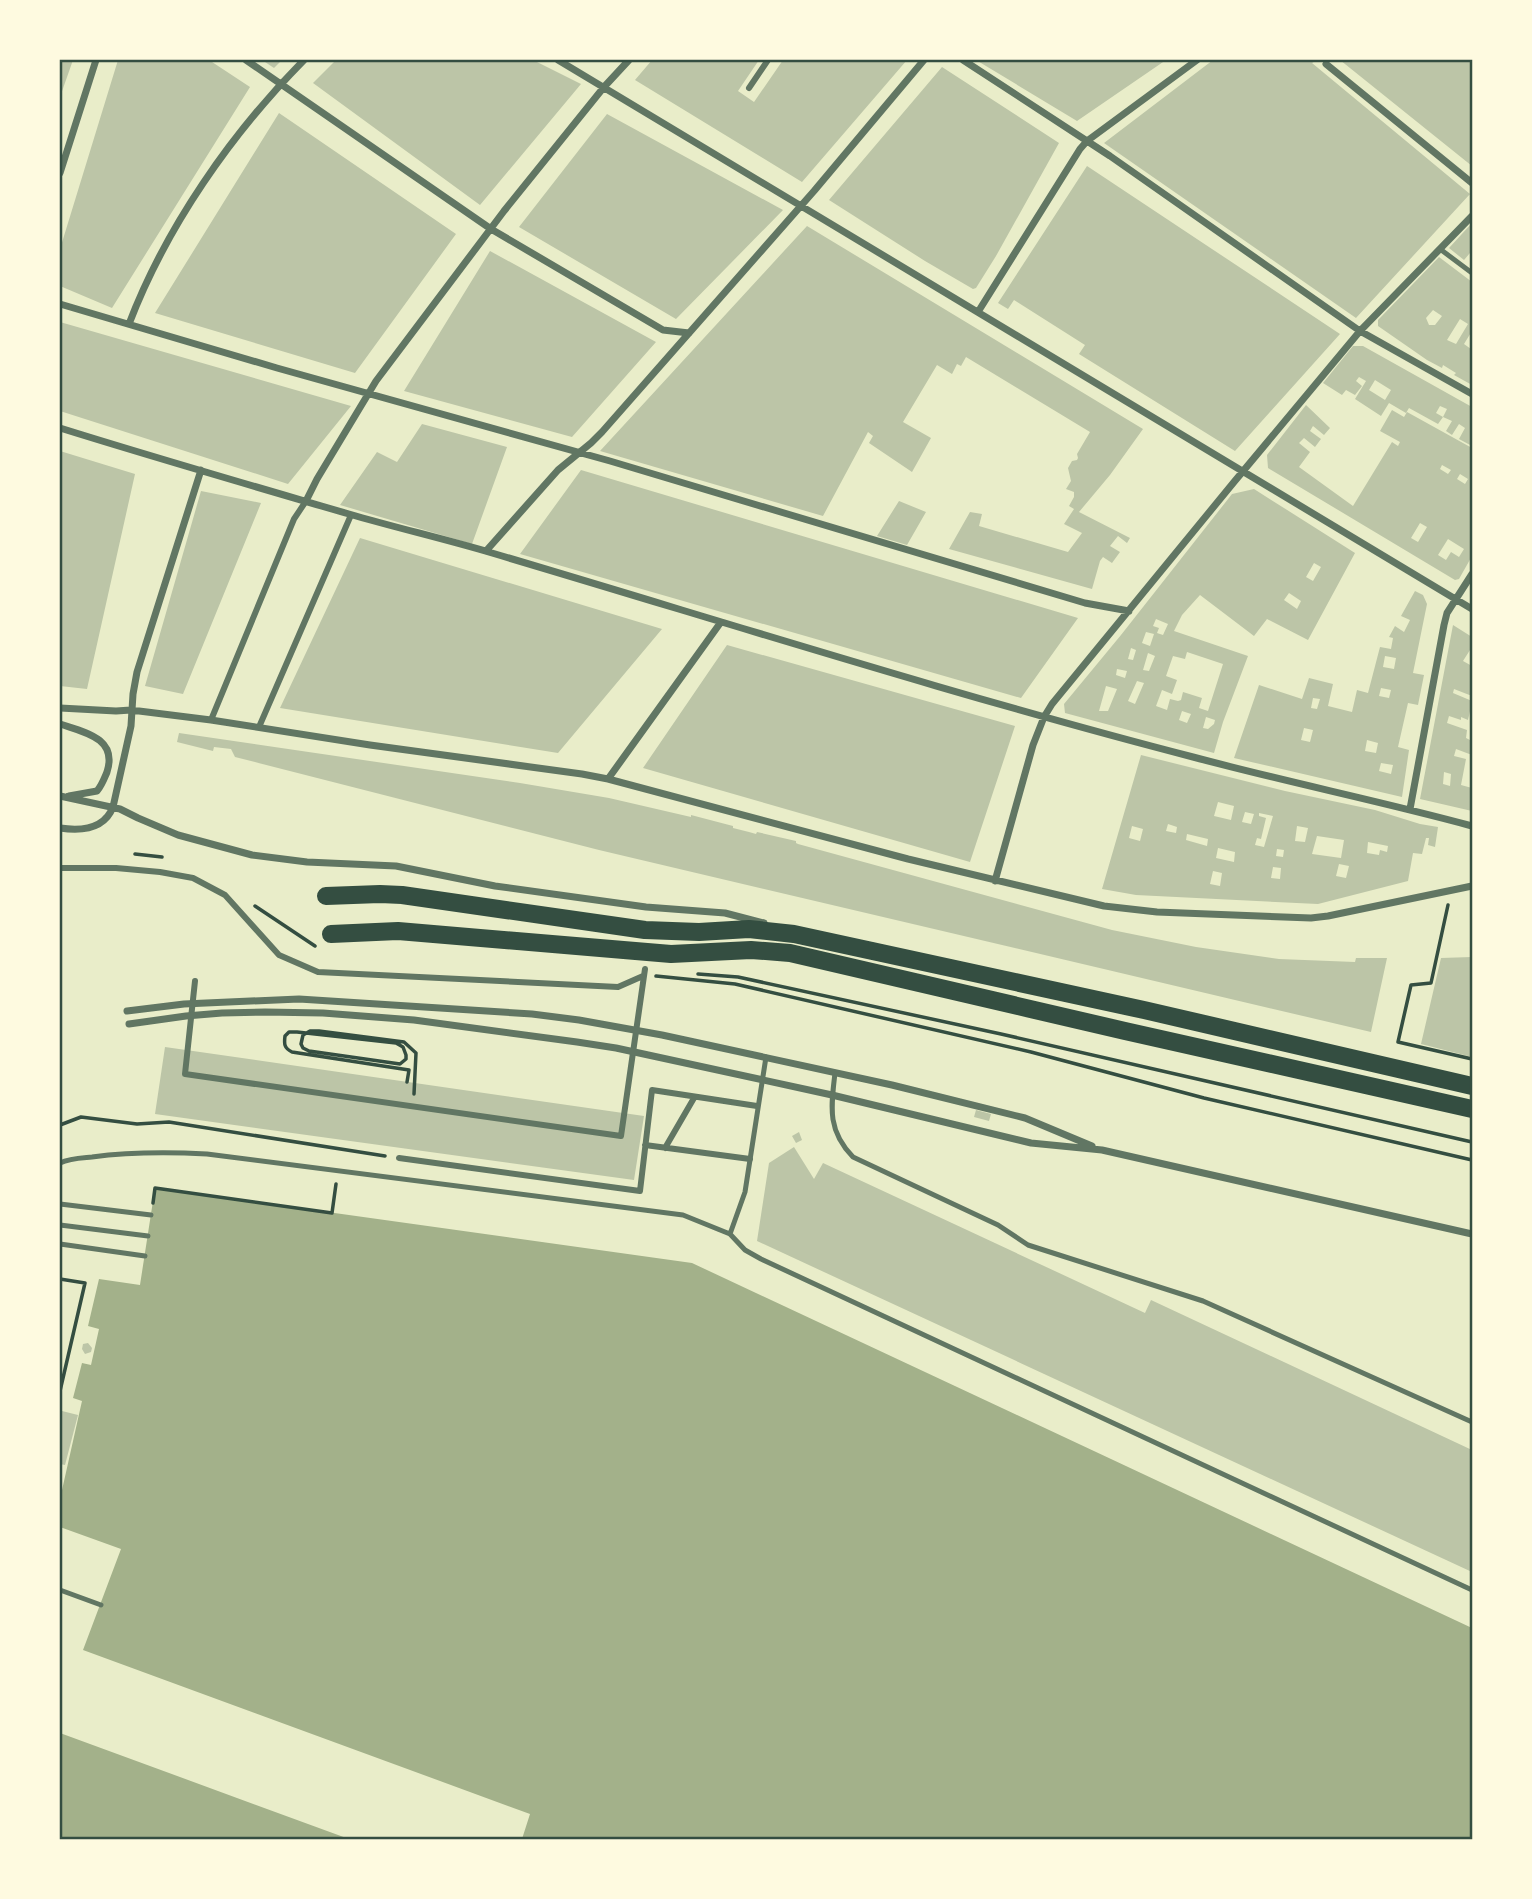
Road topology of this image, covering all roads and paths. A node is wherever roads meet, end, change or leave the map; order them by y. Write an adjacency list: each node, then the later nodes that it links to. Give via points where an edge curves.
1 (96, 60): 15 (street)
2 (246, 60): 11 (street)
3 (304, 60): 11 (street)
4 (558, 60): 12 (street)
5 (629, 60): 12 (street)
6 (768, 60): 13 (street)
7 (924, 60): 17 (street)
8 (963, 60): 14 (street)
9 (1197, 60): 14 (street)
10 (1326, 64): 16 (street)
11 (281, 83): 19 (street); 24 (street, via 233,141 194,199 153,268)
12 (604, 87): 17 (street); 19 (street)
13 (749, 88)
14 (1087, 141): 23 (street); 25 (street)
15 (60, 173)
16 (1472, 183)
17 (801, 205): 23 (street); 26 (street)
18 (1472, 216): 20 (street)
19 (491, 229): 26 (street, via 663,330); 27 (street)
20 (1440, 249): 21 (lane); 25 (street)
21 (1472, 273)
22 (60, 304): 24 (street)
23 (978, 312): 32 (street)
24 (129, 324): 27 (street)
25 (1360, 331): 28 (street); 32 (street)
26 (689, 333): 30 (street)
27 (368, 393): 30 (street); 33 (street)
28 (1472, 394)
29 (60, 428): 31 (street)
30 (580, 453): 35 (street, via 558,470); 39 (street, via 1085,603)
31 (201, 470): 33 (street); 42 (street, via 137,672)
32 (1243, 471): 37 (street); 39 (street)
33 (306, 500): 34 (street); 44 (street)
34 (351, 514): 35 (street); 46 (street)
35 (486, 551): 40 (street)
36 (1472, 574): 37 (street)
37 (1456, 599): 38 (street); 50 (street, via 1444,625)
38 (1472, 609)
39 (1129, 611): 43 (street)
40 (721, 622): 43 (street); 47 (street)
41 (60, 708): 42 (street)
42 (131, 710): 44 (street); 49 (street)
43 (1044, 717): 50 (street); 54 (street)
44 (211, 720): 46 (street)
45 (60, 724): 48 (street, via 98,738 110,757 97,792)
46 (259, 727): 47 (street)
47 (608, 779): 54 (street)
48 (62, 796): 49 (street)
49 (113, 807): 52 (street, via 96,826); 59 (street, via 178,835 252,855 396,866 518,890 725,913)
50 (1410, 809): 51 (street)
51 (1472, 826)
52 (60, 828)
53 (60, 868): 60 (street, via 116,868 193,878 225,895 279,955 318,972 618,987)
54 (995, 881): 56 (street, via 1127,910 1302,917)
55 (1472, 886): 56 (street)
56 (1451, 891): 66 (path, via 1432,984 1410,985 1398,1042)
57 (326, 896): 59 (main road, via 402,895 645,930 750,929)
58 (331, 934): 75 (main road, via 398,931 671,954 790,953)
59 (794, 934): 70 (main road)
60 (644, 973): 74 (street, via 621,1136); 83 (path, via 735,984)
61 (696, 974): 77 (path, via 776,985)
62 (195, 981): 74 (street, via 185,1074)
63 (127, 1011): 65 (street, via 299,999 532,1014 619,1026)
64 (129, 1024): 68 (street, via 222,1013 363,1015 616,1048)
65 (765, 1057): 67 (street); 68 (lane)
66 (1472, 1059)
67 (835, 1073): 71 (lane); 80 (street, via 1025,1118)
68 (762, 1080): 71 (street); 73 (lane)
69 (407, 1082): 74 (path, via 409,1070 292,1052 286,1049 285,1035 298,1032 310,1033 346,1038 396,1043 406,1055 400,1064 309,1051 301,1039 303,1035 310,1031 319,1031 404,1042 416,1053)
70 (1472, 1086)
71 (832, 1095): 80 (street, via 1031,1143); 96 (lane, via 834,1129 853,1157 998,1225 1028,1245 1203,1301)
72 (694, 1098): 73 (street); 78 (street, via 652,1090); 79 (street)
73 (757, 1106): 82 (lane)
74 (413, 1107)
75 (1472, 1109)
76 (60, 1125): 81 (path, via 81,1117 137,1125 169,1122)
77 (1472, 1142)
78 (645, 1145): 79 (street); 81 (street, via 640,1191)
79 (665, 1148): 82 (street)
80 (1102, 1150): 90 (street)
81 (399, 1158)
82 (750, 1159): 89 (lane, via 745,1192)
83 (1472, 1160)
84 (60, 1163): 85 (lane, via 162,1152)
85 (337, 1171): 87 (path, via 332,1213 155,1188); 89 (lane, via 683,1215)
86 (60, 1204): 87 (lane)
87 (151, 1215)
88 (60, 1225): 91 (lane)
89 (730, 1234): 98 (lane, via 761,1259)
90 (1472, 1234)
91 (148, 1236)
92 (60, 1244): 93 (lane)
93 (145, 1256)
94 (60, 1279): 95 (path, via 85,1283)
95 (60, 1391)
96 (1472, 1422)
97 (60, 1590): 99 (lane)
98 (1472, 1590)
99 (101, 1605)

